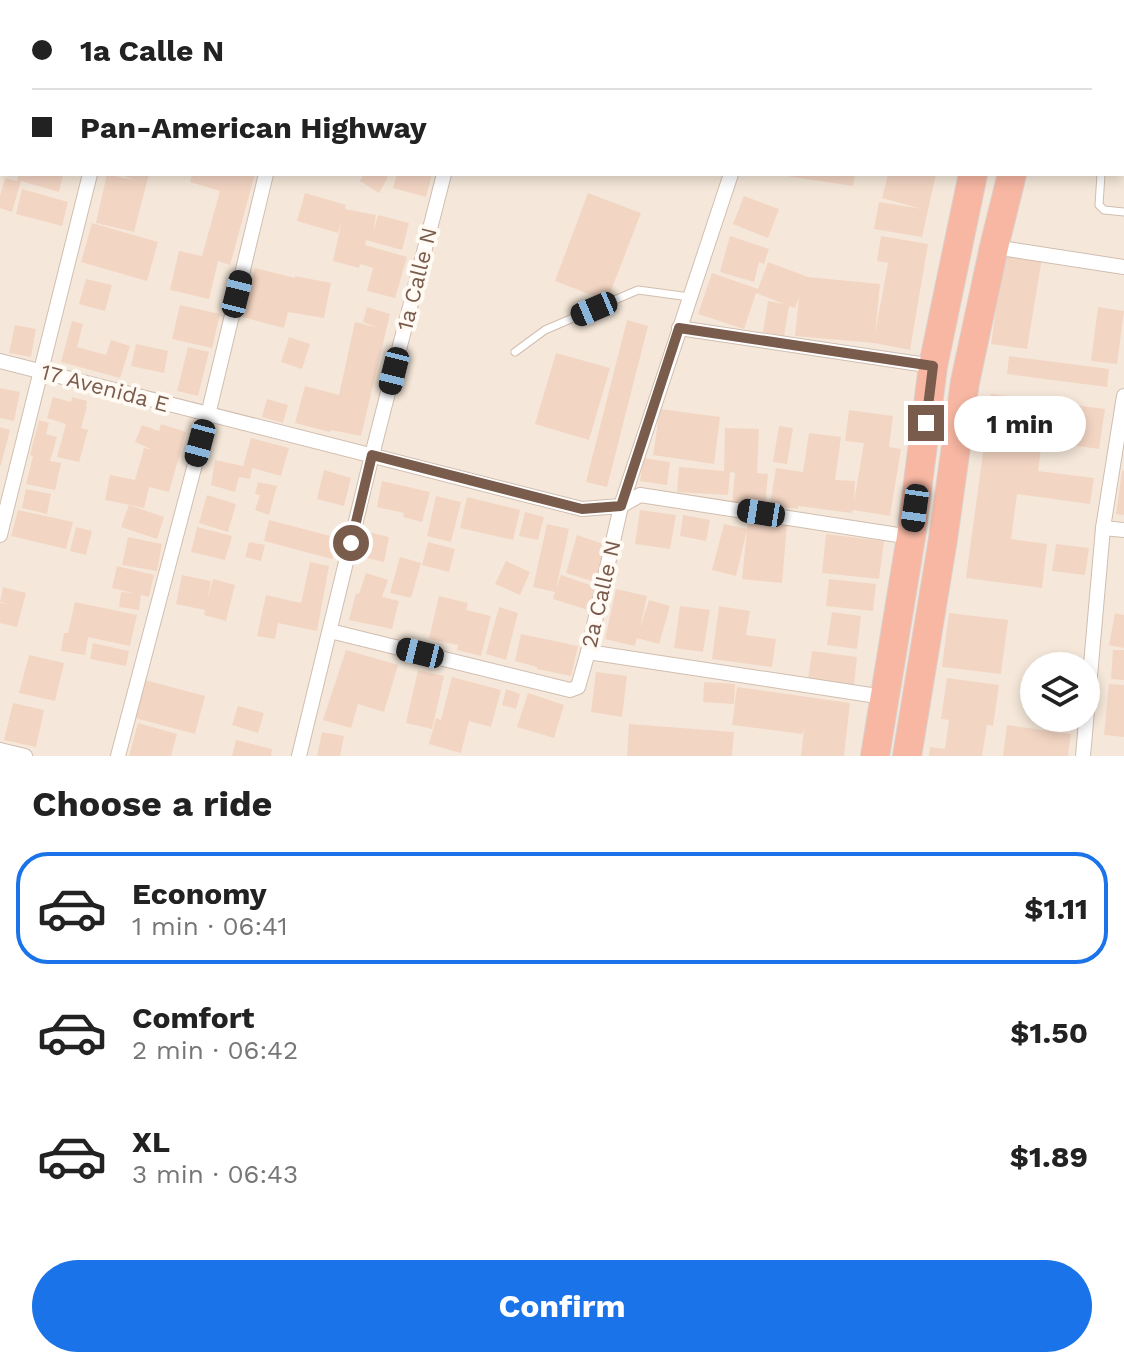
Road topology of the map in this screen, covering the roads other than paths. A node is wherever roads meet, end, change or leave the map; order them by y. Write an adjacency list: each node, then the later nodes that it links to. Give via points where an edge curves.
1 (90, 176): 17 (street)
2 (266, 176): 19 (street)
3 (443, 176): 20 (street, 1a Calle N)
4 (730, 176): 12 (street, 2a Calle N)
5 (973, 176): 16 (highway)
6 (987, 176): 10 (highway, via 975,233)
7 (1012, 176): 10 (highway)
8 (1101, 176): 9 (lane, via 1099,205)
9 (1124, 212)
10 (994, 247): 11 (street); 34 (highway, via 965,382)
11 (1124, 267)
12 (690, 297): 13 (street, 2a Calle N); 14 (lane, via 638,290 545,330)
13 (679, 328): 16 (street); 21 (street, 2a Calle N)
14 (515, 352)
15 (0, 361): 17 (street, 17 Avenida E)
16 (933, 366): 25 (highway)
17 (42, 371): 19 (street, 17 Avenida E); 24 (street)
18 (1124, 396): 22 (street)
19 (208, 415): 20 (street, 17 Avenida E); 31 (street)
20 (372, 455): 21 (street, 17 Avenida E, via 582,509); 26 (street, 1a Calle N)
21 (621, 506): 25 (street, 17 Avenida E, via 640,495); 27 (street, 2a Calle N)
22 (1103, 528): 23 (street); 35 (street)
23 (1124, 530)
24 (0, 535)
25 (911, 537): 28 (highway)
26 (330, 631): 27 (street, 2a Calle N, via 570,690 578,687); 32 (street, 1a Calle N)
27 (588, 652): 28 (street)
28 (884, 697): 33 (highway)
29 (0, 750): 30 (street)
30 (25, 756)
31 (118, 756)
32 (299, 756)
33 (875, 756)
34 (907, 756)
35 (1083, 756)

